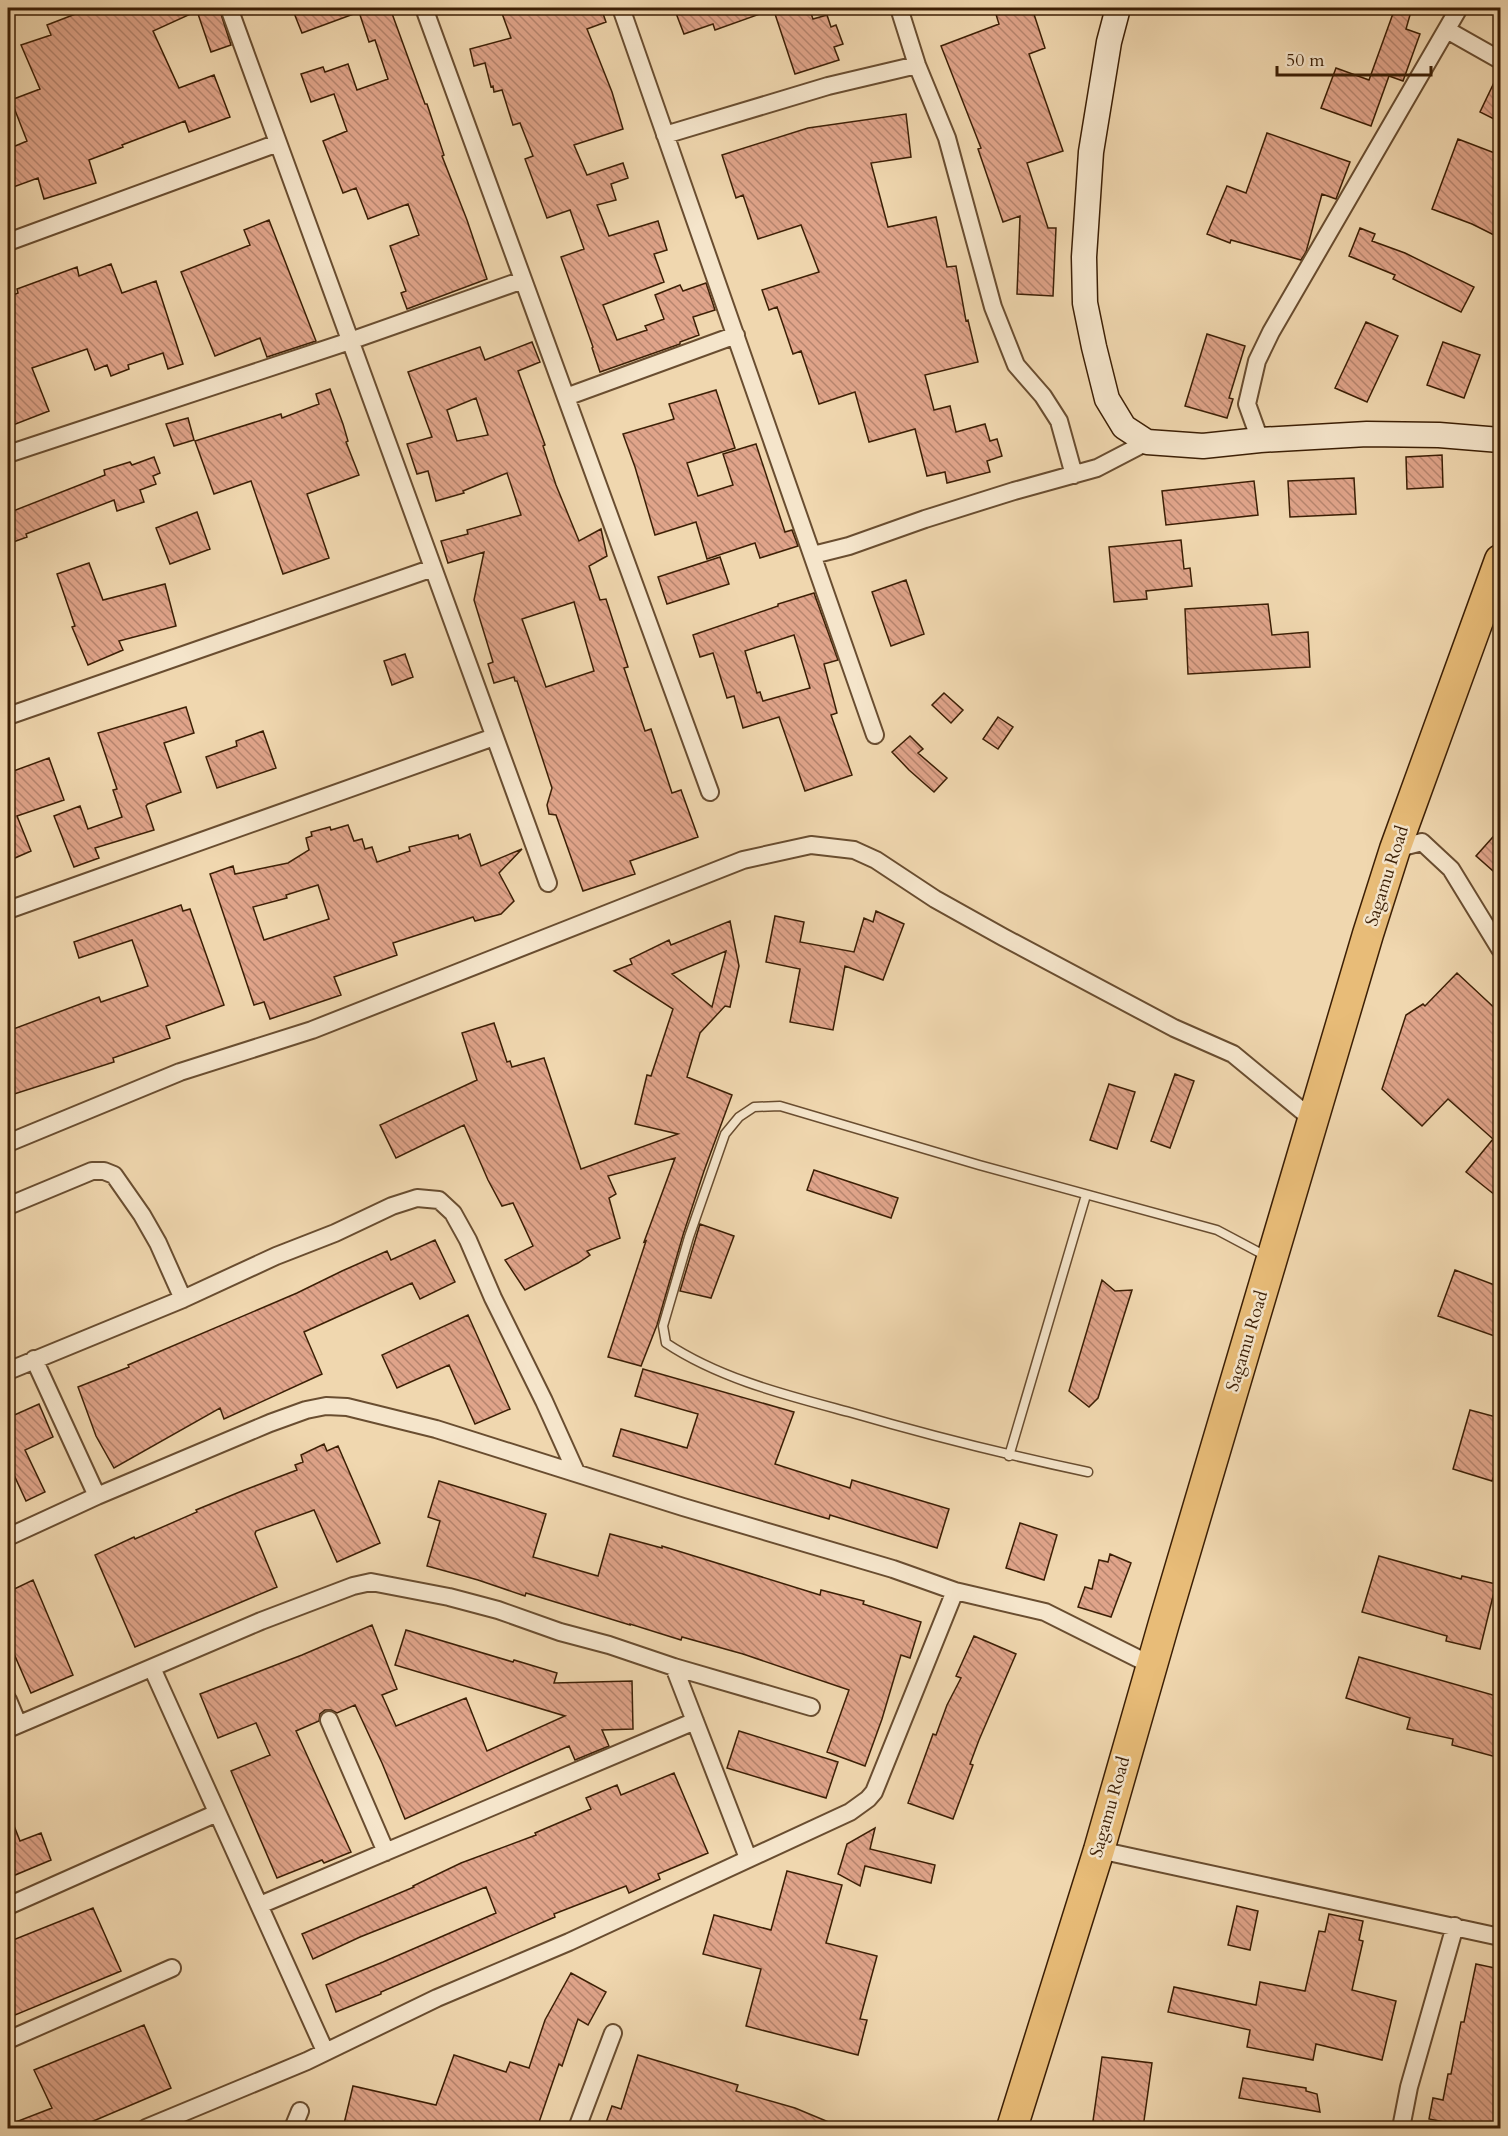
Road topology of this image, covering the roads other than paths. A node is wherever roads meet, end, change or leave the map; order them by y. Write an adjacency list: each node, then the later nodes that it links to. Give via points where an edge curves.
1 (229, 8): 11 (street)
2 (424, 8): 13 (street)
3 (621, 8): 10 (street)
4 (899, 8): 9 (street)
5 (1118, 8): 19 (street, via 1091,152 1085,303 1107,399 1124,427)
6 (1459, 8): 7 (street)
7 (1447, 30): 8 (street); 17 (street, via 1257,361 1247,404)
8 (1500, 60)
9 (917, 65): 10 (street, via 828,86); 21 (street, via 947,138 993,307 1016,365 1059,421)
10 (665, 135): 14 (street)
11 (278, 143): 12 (street); 15 (street)
12 (8, 242)
13 (523, 280): 15 (street); 16 (street)
14 (736, 335): 16 (street); 22 (street)
15 (350, 341): 20 (street); 24 (street)
16 (566, 397): 28 (street)
17 (1260, 440): 18 (street, via 1367,434); 19 (street, via 1203,447)
18 (1500, 440)
19 (1146, 442): 21 (street, via 1097,468)
20 (8, 454)
21 (1074, 475): 22 (street)
22 (813, 555): 26 (street)
23 (1500, 560): 29 (highway, Sagamu Road)
24 (433, 568): 25 (street); 27 (street)
25 (8, 716)
26 (875, 735)
27 (494, 737): 30 (street); 31 (street)
28 (710, 792)
29 (1395, 849): 32 (street, via 1422,842 1451,869); 33 (highway, Sagamu Road)
30 (548, 883)
31 (8, 910)
32 (1500, 949)
33 (1312, 1119): 34 (street, via 1233,1054 1174,1028 1003,937 876,860 854,850 810,845 743,860 323,1026 180,1072); 37 (highway, Sagamu Road)
34 (8, 1143)
35 (1086, 1195): 37 (lane, via 1217,1230); 41 (lane); 41 (lane, via 780,1106 754,1107 725,1134 689,1237 663,1326 666,1343 711,1368 787,1395)
36 (8, 1206): 38 (street, via 92,1171 114,1175 142,1215)
37 (1272, 1259): 47 (highway, Sagamu Road)
38 (183, 1299): 39 (street); 42 (street, via 392,1206 417,1198 439,1200 453,1213 468,1240)
39 (34, 1359): 40 (street); 44 (street)
40 (8, 1371)
41 (1009, 1456): 43 (lane)
42 (576, 1472): 44 (street, via 436,1429 347,1407 326,1406 270,1423); 46 (street)
43 (1088, 1472)
44 (97, 1496): 45 (street)
45 (8, 1537)
46 (955, 1591): 47 (street, via 1045,1612); 58 (street, via 874,1792 850,1812)
47 (1151, 1665): 56 (highway, Sagamu Road)
48 (674, 1667): 49 (street, via 498,1610 371,1582 327,1594); 51 (street); 53 (street)
49 (152, 1668): 54 (street); 55 (street)
50 (8, 1700): 54 (street)
51 (812, 1707)
52 (329, 1720): 57 (street)
53 (695, 1720): 57 (street); 58 (street)
54 (13, 1726)
55 (217, 1813): 59 (street); 60 (street)
56 (1099, 1850): 61 (street); 71 (highway, Sagamu Road)
57 (386, 1852): 59 (street)
58 (748, 1858): 66 (street)
59 (260, 1905): 66 (street)
60 (8, 1906)
61 (1455, 1926): 62 (street); 72 (street)
62 (1500, 1937)
63 (172, 1968): 65 (street)
64 (614, 2033): 70 (street)
65 (8, 2040)
66 (325, 2051): 68 (street)
67 (300, 2111): 69 (street)
68 (146, 2128)
69 (293, 2128)
70 (577, 2128)
71 (1012, 2128)
72 (1401, 2128)

